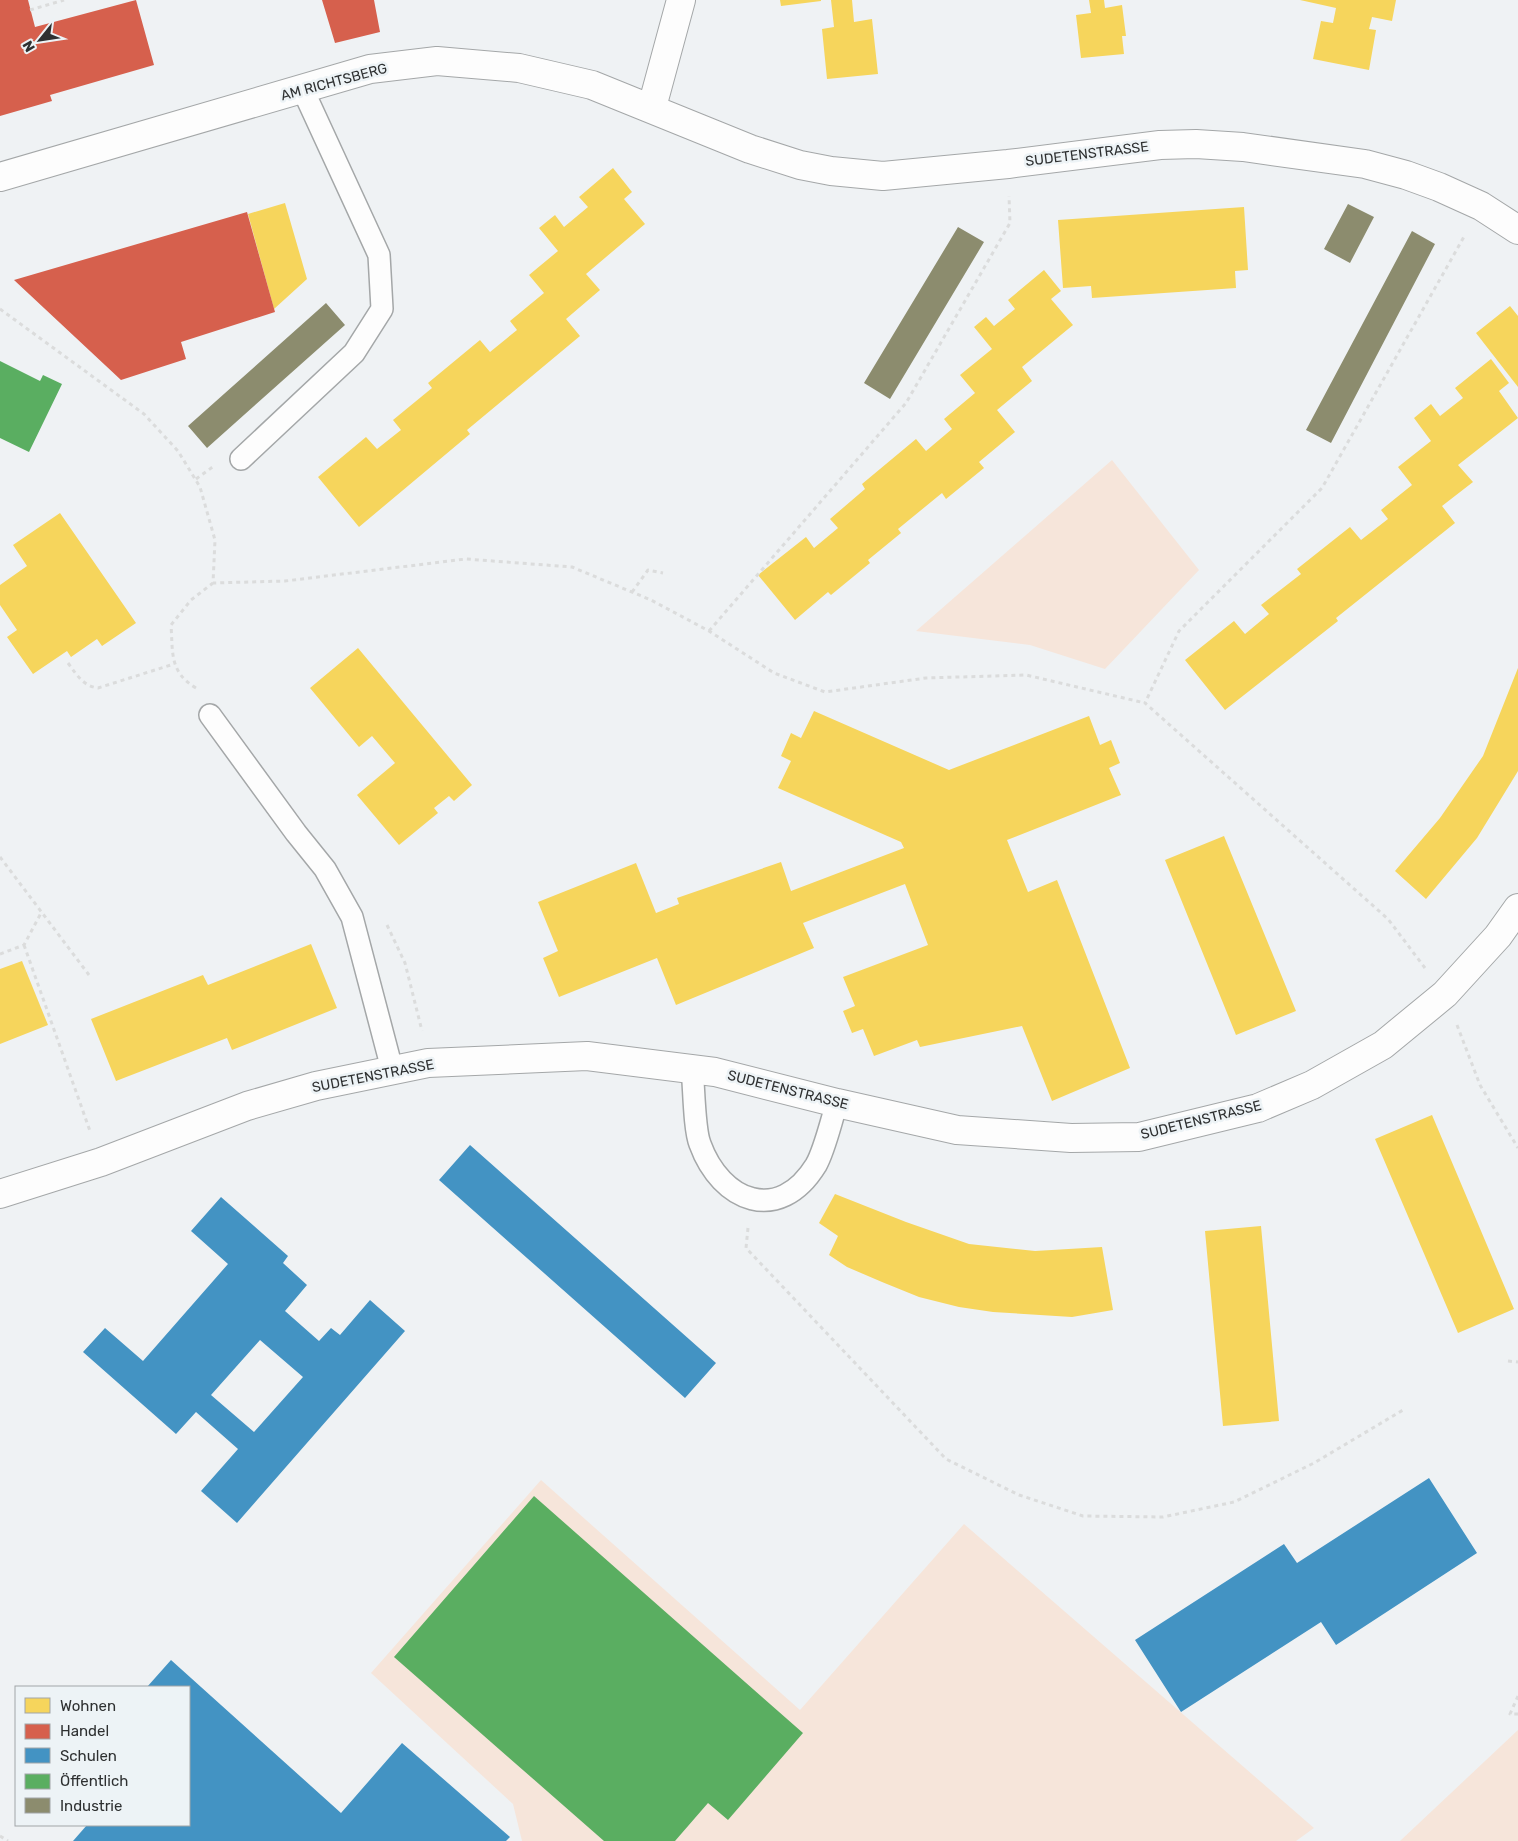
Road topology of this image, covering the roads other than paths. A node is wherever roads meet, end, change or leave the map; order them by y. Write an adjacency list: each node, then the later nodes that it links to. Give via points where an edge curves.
1 (681, 0): 3 (street)
2 (303, 90): 3 (street, AM RICHTSBERG, via 370,69 437,61 519,68 592,85); 4 (street, AM RICHTSBERG); 6 (lane, via 379,255 382,309 354,353)
3 (652, 108): 5 (street, SUDETENSTRASSE, via 750,149 800,165 883,176 1160,145 1196,144 1365,164 1439,187 1481,206)
4 (0, 177)
5 (1518, 230)
6 (240, 459)
7 (210, 714): 10 (lane, via 324,869 352,917)
8 (1518, 908): 11 (street, SUDETENSTRASSE, via 1498,936 1445,994 1383,1045 1312,1085 1258,1108 1139,1137 1071,1138 958,1130)
9 (692, 1068): 10 (street, SUDETENSTRASSE, via 587,1056 428,1063); 11 (street, SUDETENSTRASSE); 11 (lane, via 699,1142 708,1161 729,1188 750,1200 771,1201 798,1186 816,1164)
10 (392, 1069): 12 (street, SUDETENSTRASSE, via 247,1106 101,1162)
11 (837, 1103)
12 (0, 1194)

